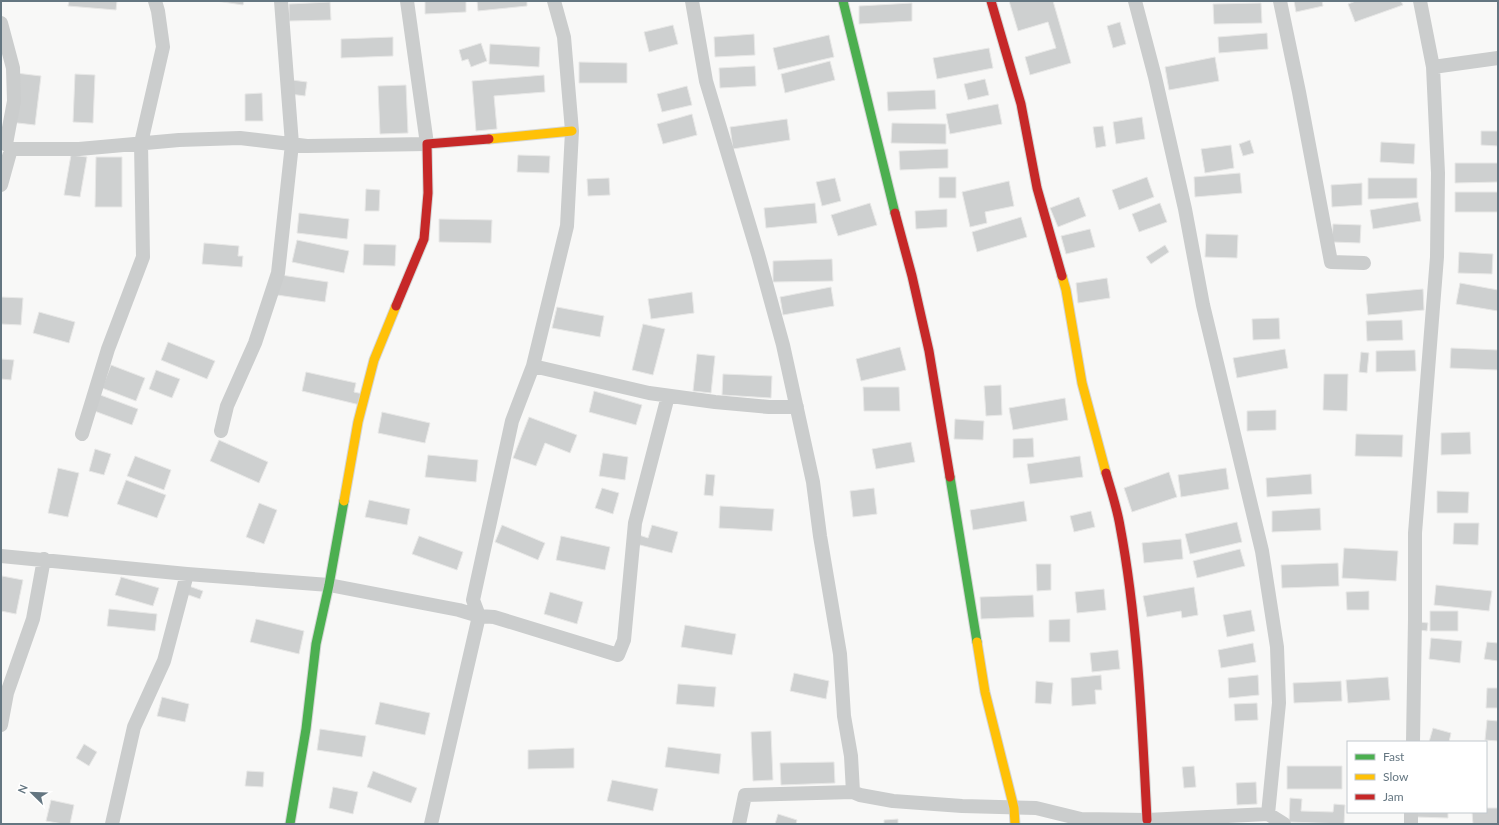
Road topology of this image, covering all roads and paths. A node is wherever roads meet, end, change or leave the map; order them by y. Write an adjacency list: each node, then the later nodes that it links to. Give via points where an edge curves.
1 (155, 1): 15 (street, via 162,47)
2 (281, 1): 16 (street)
3 (407, 1): 17 (street)
4 (554, 1): 14 (street, via 564,37)
5 (692, 1): 23 (street, via 706,81 758,254)
6 (843, 1): 34 (street, via 929,352 985,692)
7 (991, 1): 37 (street, via 1021,104 1037,188 1066,290 1082,383 1120,525 1140,690)
8 (1135, 1): 36 (street, via 1186,209 1203,305 1263,558 1277,647 1279,703)
9 (1280, 1): 20 (street, via 1331,262)
10 (1420, 1): 13 (street)
11 (1, 23): 18 (street, via 13,68 14,101 6,144)
12 (1498, 58): 13 (street)
13 (1433, 66): 32 (street, via 1438,173 1437,256 1414,533)
14 (572, 131): 17 (street); 21 (street, via 567,226)
15 (141, 143): 16 (street, via 240,138); 18 (street, via 79,149); 25 (street, via 143,257 108,349)
16 (292, 144): 17 (street); 24 (street, via 278,272 255,343 227,406)
17 (427, 144): 29 (street, via 428,193 424,239 374,360 358,422)
18 (11, 149): 19 (street)
19 (1, 185)
20 (1364, 263)
21 (533, 366): 22 (street); 30 (street, via 512,421 473,600)
22 (668, 396): 23 (street, via 769,407); 30 (street, via 635,523 624,640 618,655 494,617)
23 (797, 407): 33 (street, via 813,482 840,654)
24 (221, 431)
25 (82, 434)
26 (1, 556): 27 (street)
27 (44, 559): 28 (street); 31 (street, via 33,619 7,693)
28 (187, 574): 29 (street); 39 (street, via 164,661 134,727)
29 (329, 585): 30 (street); 40 (street, via 316,644 306,729)
30 (479, 616): 41 (street)
31 (1, 725)
32 (1413, 741)
33 (853, 792): 34 (street, via 893,801); 42 (street, via 745,795)
34 (1014, 808): 37 (street, via 1036,808 1081,820); 43 (street)
35 (1411, 813): 45 (street)
36 (1268, 814): 38 (street); 44 (street)
37 (1146, 820): 38 (street)
38 (1180, 822)
39 (112, 824)
40 (290, 824)
41 (431, 824)
42 (739, 824)
43 (1016, 824)
44 (1284, 824)
45 (1411, 824)

